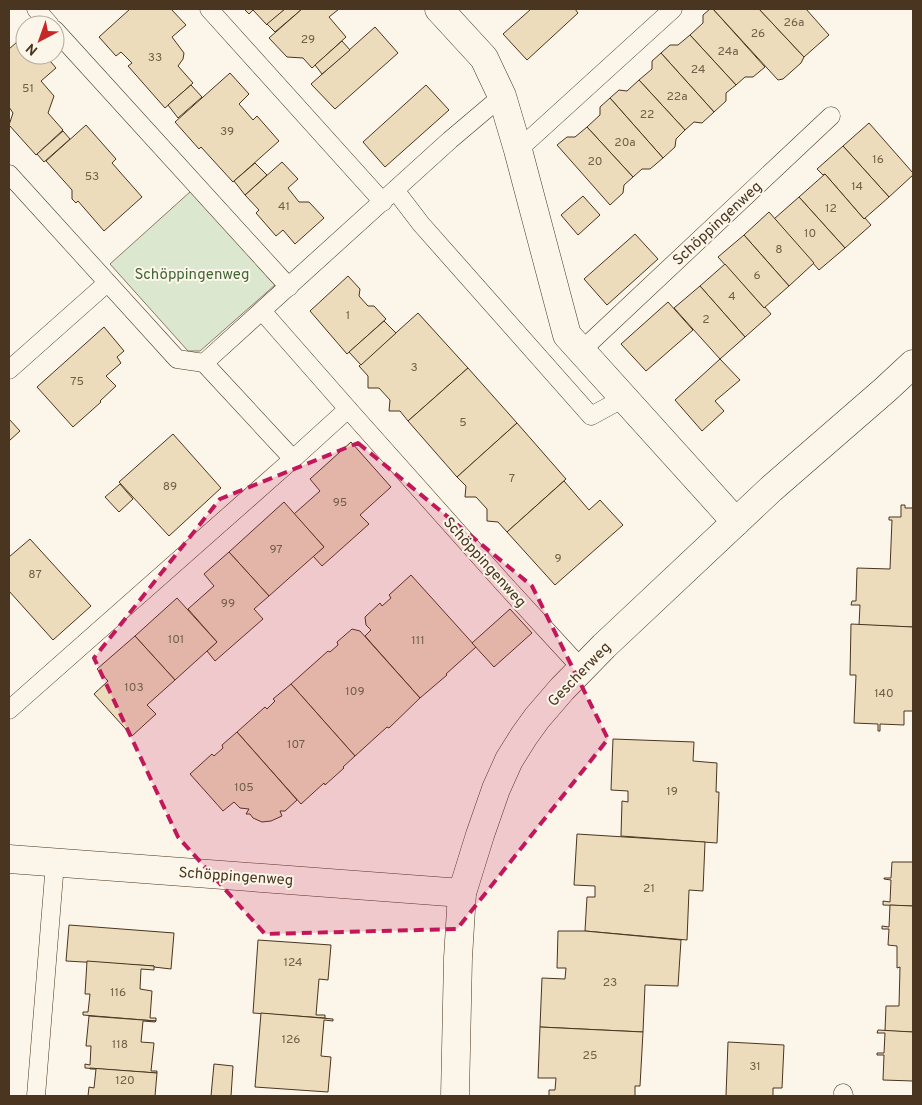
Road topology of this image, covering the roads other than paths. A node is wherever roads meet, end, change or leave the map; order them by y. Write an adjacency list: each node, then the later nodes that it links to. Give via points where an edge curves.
1 (209, 9): 9 (lane)
2 (440, 9): 5 (street, via 484,58)
3 (673, 9): 7 (lane)
4 (65, 41): 11 (lane)
5 (502, 96): 7 (street); 9 (lane)
6 (831, 116): 13 (lane, Schöppingenweg)
7 (518, 150): 13 (street, via 567,335)
8 (9, 174): 10 (lane)
9 (389, 196): 11 (lane); 17 (lane, via 421,224 591,416)
10 (107, 283): 14 (lane, via 177,359); 16 (lane)
11 (288, 287): 12 (lane)
12 (262, 311): 14 (lane); 18 (lane, Schöppingenweg)
13 (582, 350): 17 (street)
14 (204, 363): 19 (lane)
15 (913, 364): 20 (street, Gescherweg)
16 (9, 370)
17 (624, 398): 20 (street)
18 (348, 409): 19 (lane); 21 (lane, Schöppingenweg)
19 (293, 460): 22 (lane)
20 (736, 522): 21 (street, Gescherweg)
21 (582, 669): 25 (street, Gescherweg, via 537,718 510,760 496,789)
22 (9, 710)
23 (9, 859): 24 (street, Schöppingenweg)
24 (55, 863): 25 (street, Schöppingenweg); 26 (lane)
25 (462, 894): 27 (street, Gescherweg)
26 (36, 1096)
27 (455, 1096)

